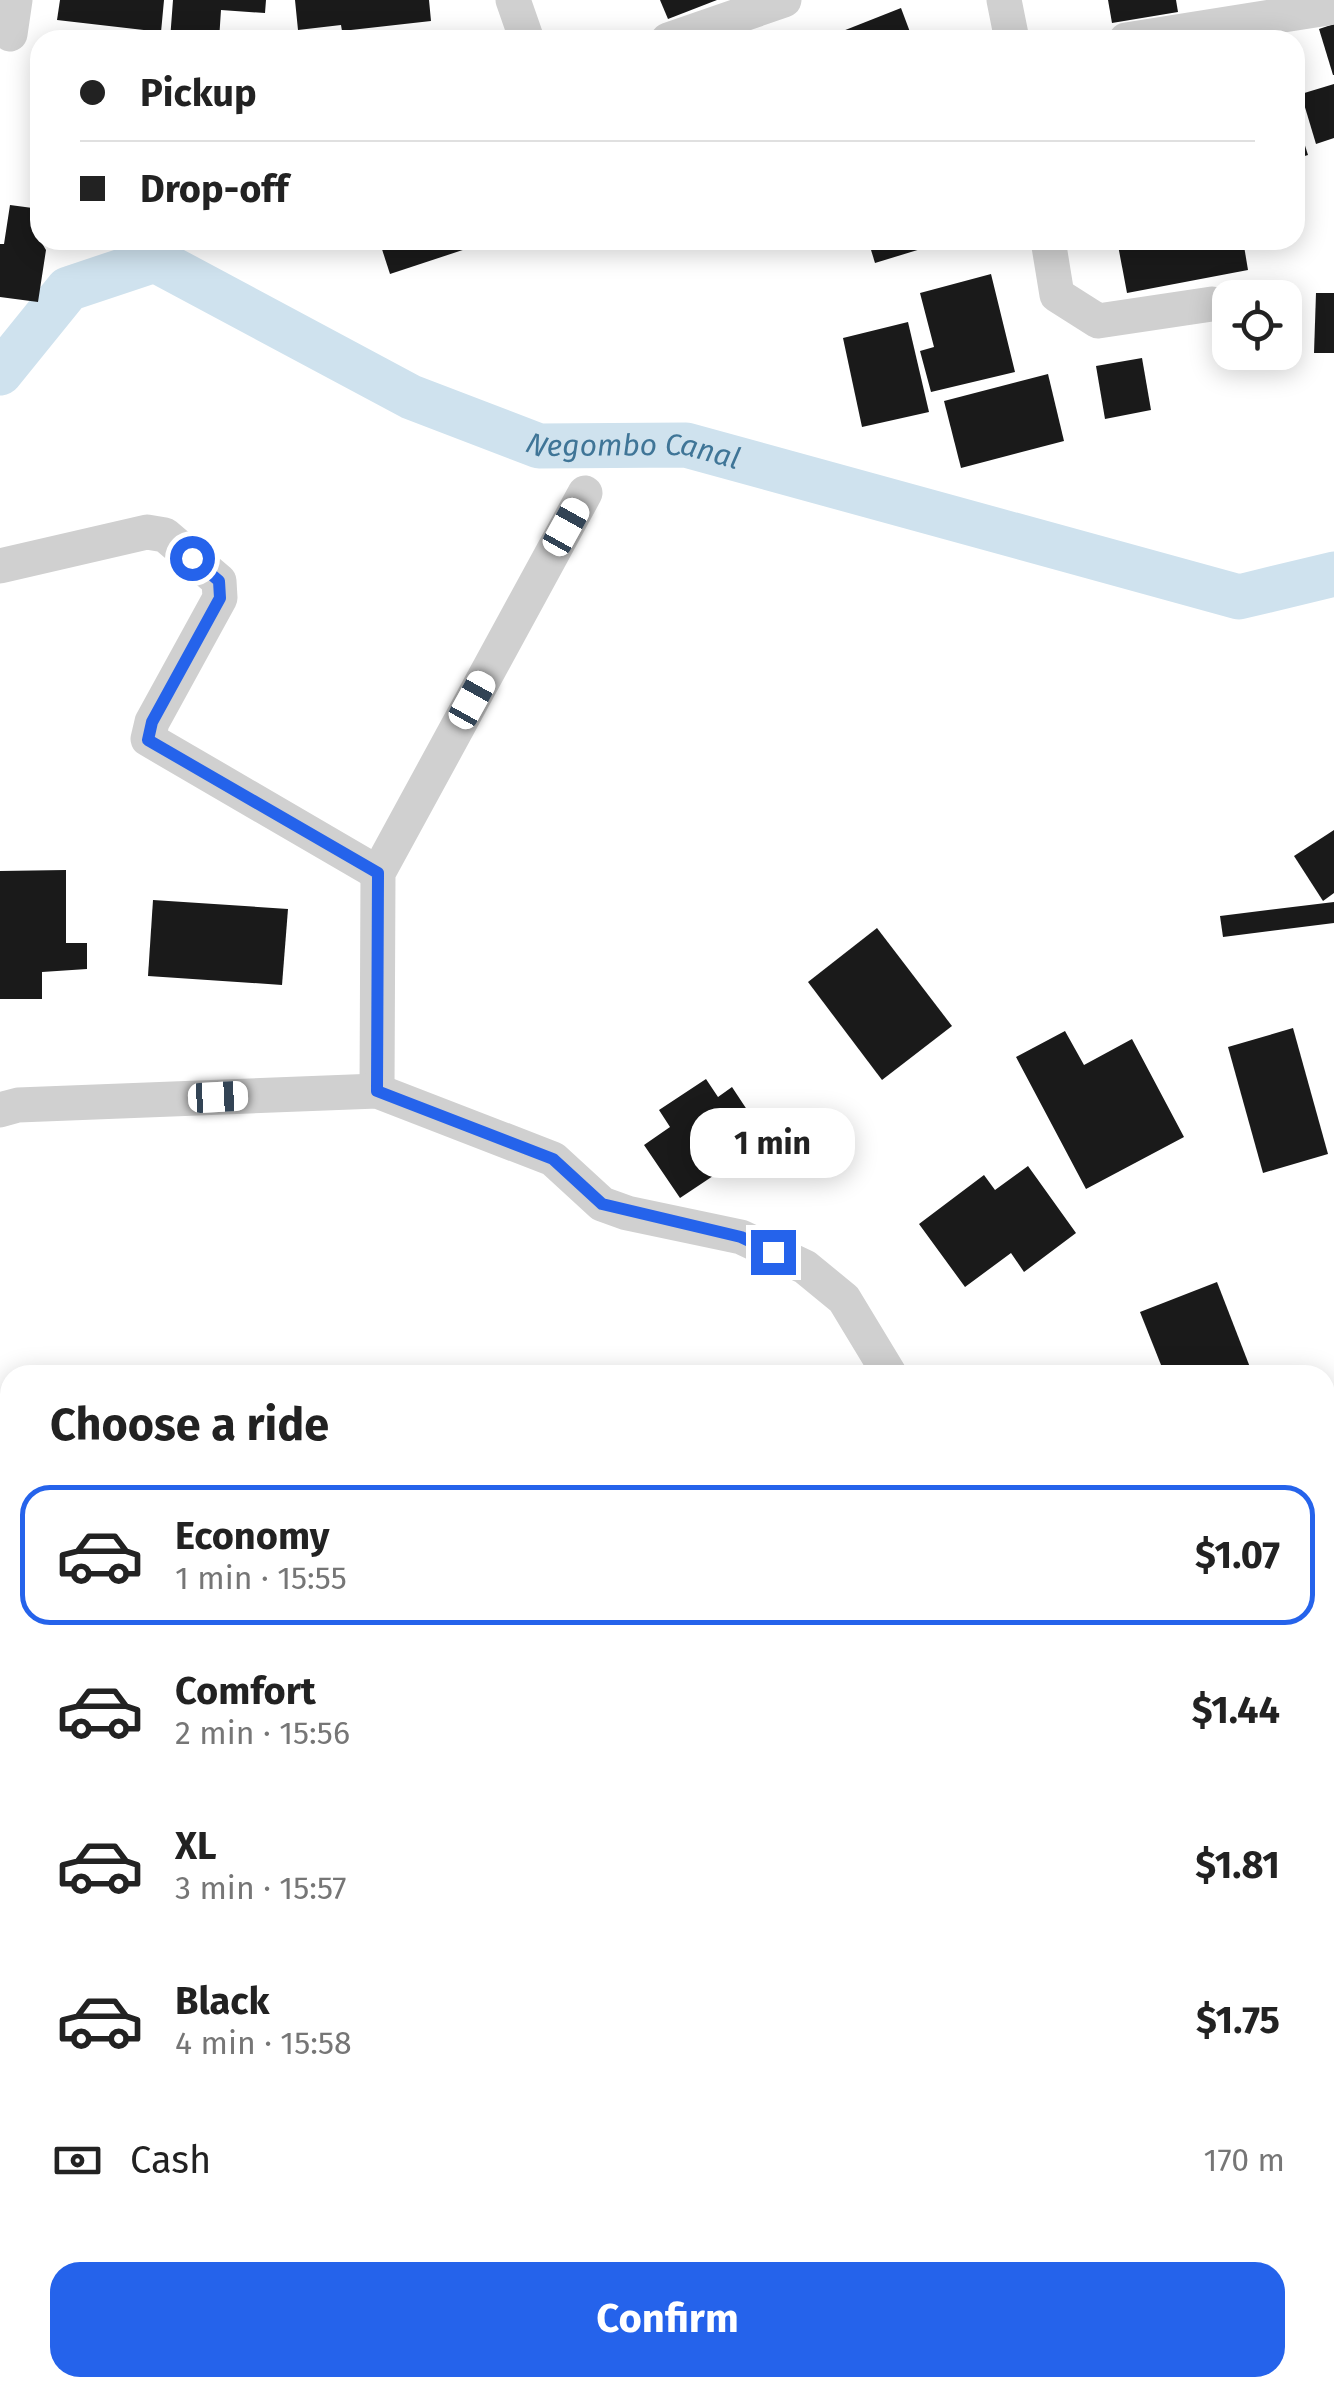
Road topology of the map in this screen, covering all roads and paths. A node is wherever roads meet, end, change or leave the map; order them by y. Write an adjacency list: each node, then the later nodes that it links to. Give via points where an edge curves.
1 (513, 0): 5 (street)
2 (784, 0): 6 (street)
3 (1004, 0): 7 (street)
4 (1334, 7): 8 (street)
5 (524, 30)
6 (697, 30)
7 (1010, 30)
8 (1189, 30)
9 (1050, 250): 10 (street, via 1057,295 1098,321)
10 (1212, 304)
11 (586, 493): 13 (street)
12 (0, 566): 13 (street, via 147,532 165,535 219,581 220,598 148,740)
13 (378, 873): 14 (street)
14 (377, 1091): 15 (street); 16 (street, via 553,1159 602,1204 741,1237 805,1267 844,1299)
15 (0, 1110)
16 (884, 1365)

